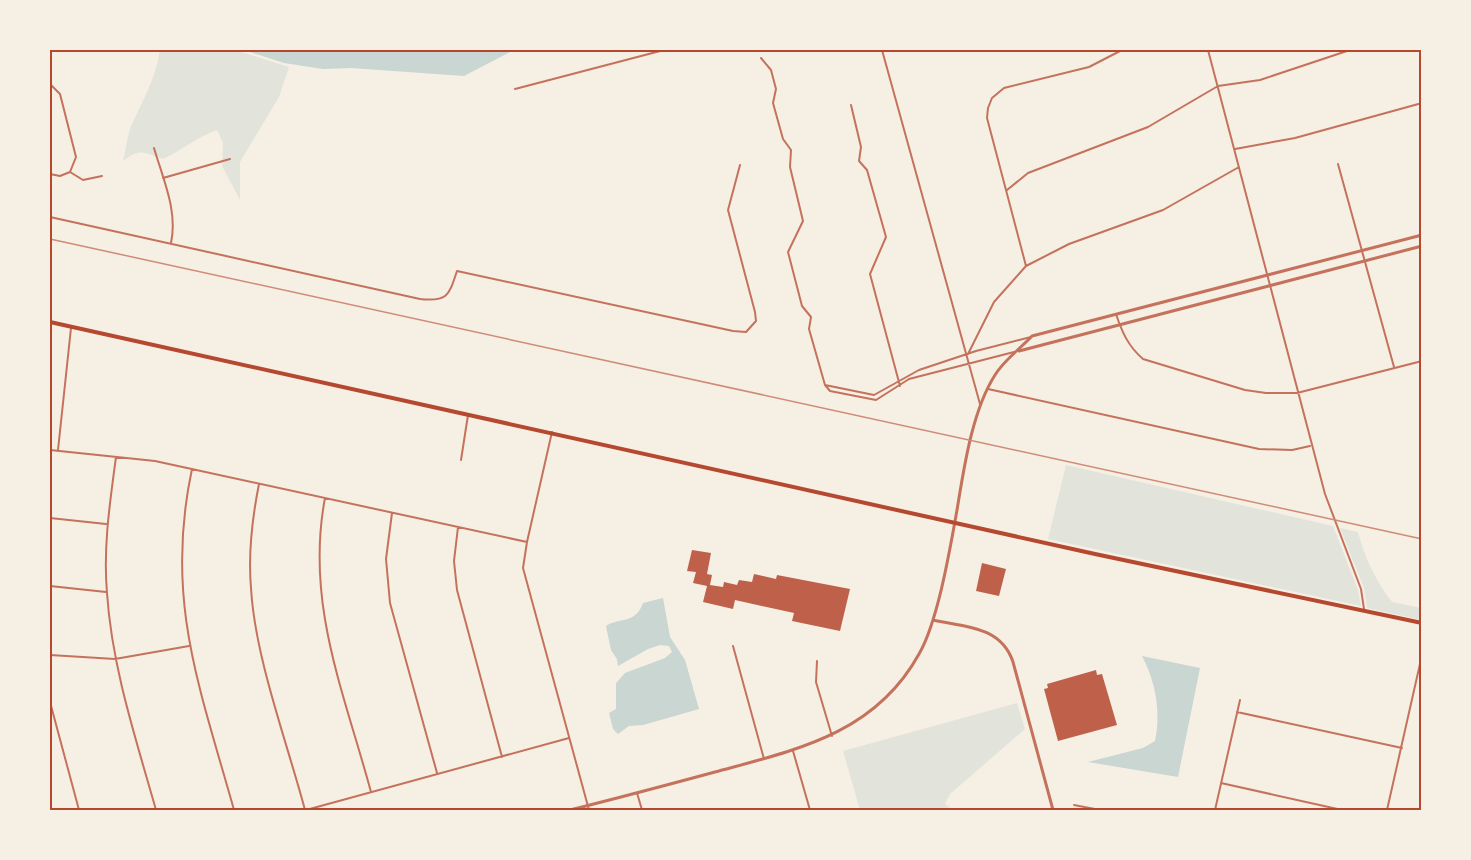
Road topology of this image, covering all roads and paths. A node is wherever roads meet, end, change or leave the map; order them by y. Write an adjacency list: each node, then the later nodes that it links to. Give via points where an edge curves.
1 (664, 50): 9 (street)
2 (882, 50): 38 (street)
3 (1122, 50): 22 (street, via 1089,67 1013,85 999,92 989,104 987,118)
4 (1208, 50): 8 (street)
5 (1350, 50): 8 (street, via 1260,80)
6 (761, 58): 43 (street, via 771,70 776,89 773,103 783,139 792,153 790,166 803,220 788,252 802,306 811,316 809,329)
7 (50, 84): 18 (street, via 60,94 76,157)
8 (1218, 86): 13 (street); 22 (street, via 1148,127 1028,173)
9 (515, 89)
10 (1422, 103): 13 (street, via 1295,138)
11 (851, 105): 42 (street, via 861,147 859,160 867,170 886,237 870,274)
12 (154, 148): 21 (street)
13 (1234, 149): 17 (street)
14 (230, 159): 21 (street)
15 (1338, 164): 27 (street)
16 (740, 165): 25 (street, via 728,210 755,312 756,321 746,332 457,271 444,298 420,299)
17 (1239, 167): 29 (street, via 1163,210 1069,244); 30 (street)
18 (70, 172): 19 (street); 20 (street, via 83,180)
19 (50, 174)
20 (102, 176)
21 (163, 178): 25 (street, via 174,221)
22 (1007, 190): 29 (street)
23 (50, 217): 25 (street)
24 (1422, 235): 27 (street)
25 (171, 243)
26 (1422, 246): 28 (street)
27 (1362, 250): 28 (street); 30 (street)
28 (1365, 261): 31 (street); 41 (street)
29 (1026, 266): 38 (street, via 994,302)
30 (1266, 275): 31 (street); 32 (street)
31 (1268, 285): 34 (street); 46 (street)
32 (1116, 314): 34 (street); 36 (street)
33 (50, 322): 35 (main road)
34 (1119, 325): 37 (street); 46 (street, via 1134,351 1152,363 1245,390)
35 (71, 327): 48 (main road); 52 (street)
36 (1032, 336): 37 (street); 38 (street)
37 (1017, 352): 40 (street); 45 (street, via 1002,364)
38 (968, 355): 40 (street); 42 (street)
39 (1422, 361): 41 (street)
40 (970, 363): 44 (street); 47 (street)
41 (1394, 368): 46 (street)
42 (898, 381): 43 (street, via 873,395); 44 (street)
43 (825, 385): 44 (street, via 830,392 876,400)
44 (900, 386)
45 (988, 389): 47 (street); 50 (street, via 1260,449 1282,451)
46 (1297, 393): 50 (street)
47 (981, 406): 60 (street)
48 (468, 415): 49 (main road); 54 (street)
49 (552, 432): 60 (main road); 63 (street)
50 (1311, 446): 66 (street, via 1333,520 1361,589)
51 (50, 450): 52 (street)
52 (58, 450): 53 (street)
53 (116, 457): 55 (street); 61 (street)
54 (461, 460)
55 (192, 469): 56 (street); 69 (street, via 183,519 181,562)
56 (259, 484): 57 (street); 95 (street, via 250,554 252,601 260,647)
57 (325, 498): 58 (street); 88 (street, via 318,546 320,597)
58 (392, 513): 62 (street); 86 (street, via 386,559 390,603)
59 (50, 518): 61 (street)
60 (954, 521): 66 (main road); 67 (street)
61 (108, 524): 65 (street)
62 (458, 527): 63 (street); 84 (street, via 454,561 457,590)
63 (527, 542): 81 (street, via 525,576)
64 (50, 586): 65 (street)
65 (106, 592): 73 (street)
66 (1364, 610): 68 (main road)
67 (933, 620): 80 (street, via 920,654 903,679 874,708); 99 (street, via 994,634 1005,645)
68 (1422, 623)
69 (189, 646): 73 (street); 94 (street)
70 (733, 646): 85 (street)
71 (50, 655): 73 (street)
72 (1422, 655): 82 (street)
73 (115, 659): 93 (street)
74 (817, 661): 80 (street, via 816,682)
75 (1240, 700): 77 (street)
76 (50, 702): 79 (street)
77 (1237, 712): 82 (street); 87 (street)
78 (50, 723): 79 (street)
79 (55, 723): 92 (street)
80 (832, 736): 83 (street)
81 (569, 738): 84 (street); 91 (street)
82 (1402, 748): 103 (street)
83 (793, 750): 85 (street); 98 (street)
84 (502, 757): 86 (street)
85 (764, 759): 89 (street)
86 (437, 774): 88 (street)
87 (1221, 783): 101 (street); 102 (street)
88 (371, 792): 95 (street)
89 (637, 793): 91 (street); 97 (street)
90 (1074, 805): 100 (street)
91 (588, 808): 96 (street)
92 (80, 810)
93 (156, 810)
94 (234, 810)
95 (306, 810)
96 (570, 810)
97 (642, 810)
98 (810, 810)
99 (1053, 810)
100 (1100, 810)
101 (1215, 810)
102 (1342, 810)
103 (1387, 810)

